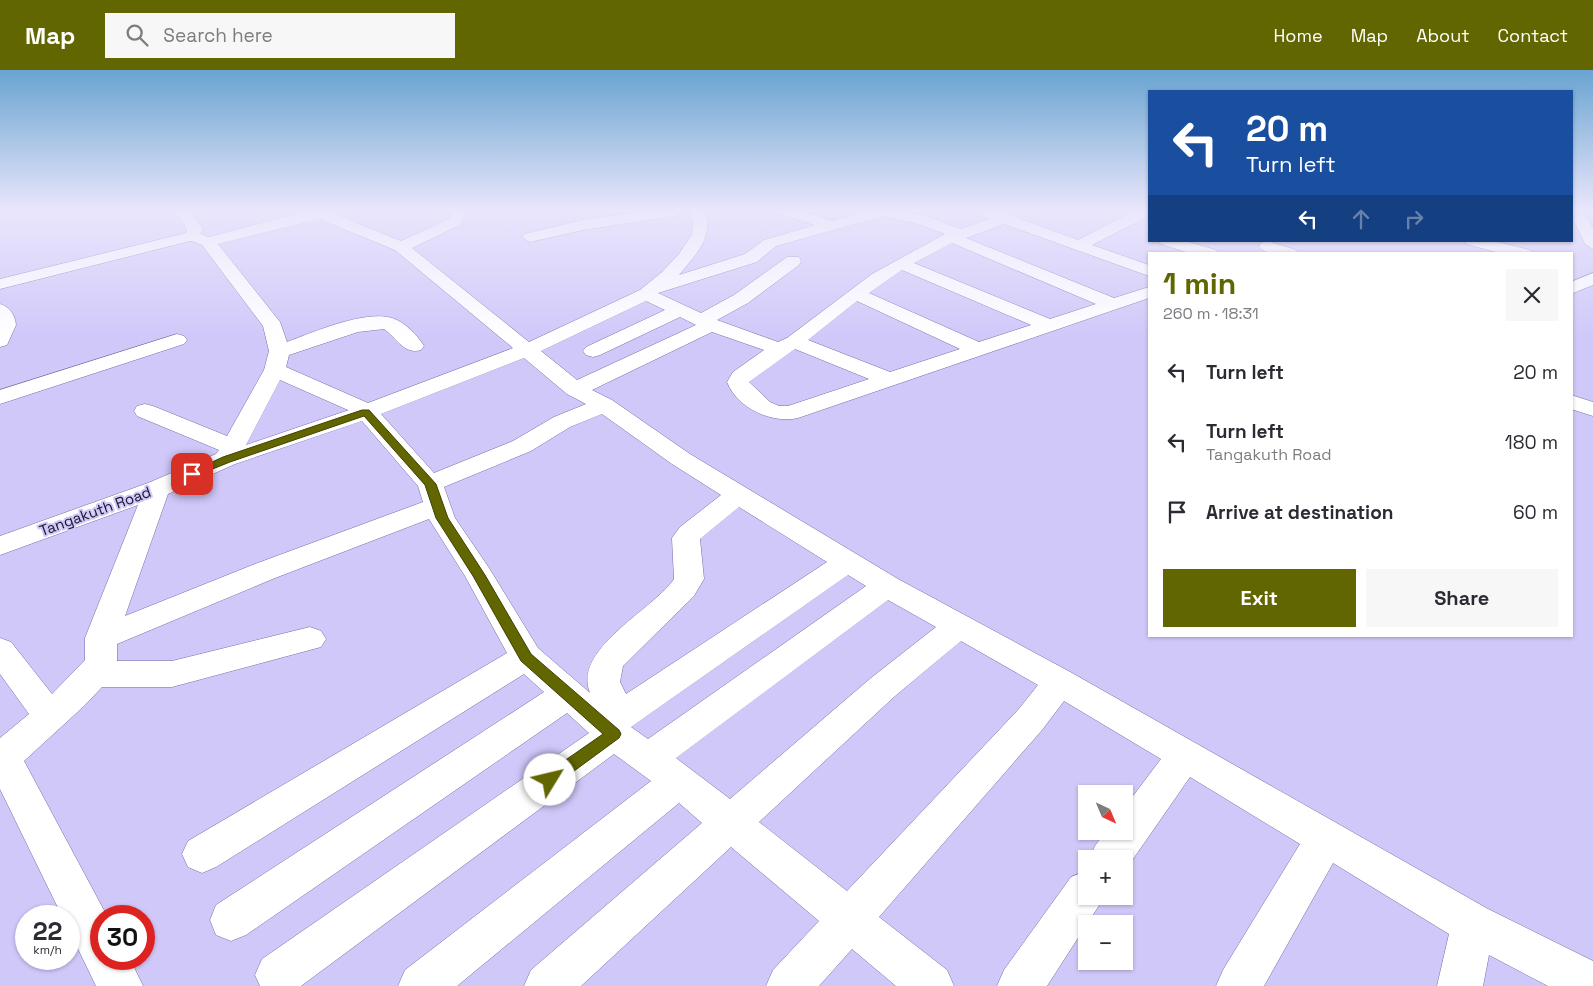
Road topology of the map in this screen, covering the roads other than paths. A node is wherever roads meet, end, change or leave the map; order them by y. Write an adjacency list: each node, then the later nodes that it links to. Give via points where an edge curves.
1 (134, 254): 13 (street)
2 (212, 254): 30 (street, via 273,326)
3 (409, 254): 27 (street)
4 (687, 254): 15 (street)
5 (756, 254): 15 (street)
6 (921, 254): 10 (street)
7 (996, 254): 18 (street)
8 (1103, 254): 11 (street)
9 (793, 261): 21 (street)
10 (902, 264): 17 (street); 22 (street)
11 (1148, 271)
12 (1593, 278): 14 (street)
13 (0, 284)
14 (1573, 288)
15 (650, 291): 20 (street); 27 (street, Tangakuth Road)
16 (1148, 292): 18 (street)
17 (856, 294): 25 (street); 28 (street)
18 (1113, 304): 22 (street)
19 (0, 310): 24 (street, via 7,322)
20 (680, 310): 21 (street); 29 (street)
21 (707, 323): 25 (street); 32 (street, via 622,369)
22 (1050, 326): 28 (street)
23 (177, 340): 33 (street)
24 (0, 341)
25 (786, 345): 31 (street); 31 (street, via 738,382 768,410 778,414)
26 (414, 346): 30 (street, via 381,321 362,324)
27 (528, 350): 32 (street); 38 (street, Tangakuth Road)
28 (979, 350): 31 (street)
29 (593, 351)
30 (277, 360): 38 (street); 39 (street)
31 (891, 380)
32 (575, 389): 35 (street)
33 (0, 397)
34 (1573, 403): 36 (street)
35 (604, 405): 41 (street, via 680,459); 42 (street, via 562,422)
36 (1593, 409)
37 (145, 411): 39 (street)
38 (366, 412): 39 (street, Tangakuth Road); 42 (street)
39 (230, 453): 40 (street, Tangakuth Road)
40 (157, 489): 43 (street, Tangakuth Road); 47 (street)
41 (739, 494): 44 (street); 55 (street, via 690,532 684,543 689,579 610,659 602,680)
42 (434, 495): 47 (street, via 265,571); 50 (street, via 442,518)
43 (0, 546)
44 (849, 561): 45 (street); 55 (street)
45 (887, 586): 46 (street); 58 (street)
46 (958, 626): 52 (street); 59 (street, via 883,687)
47 (101, 638): 51 (street, via 101,660)
48 (310, 639): 51 (street, via 172,674)
49 (0, 650): 54 (street)
50 (526, 657): 53 (street); 62 (street)
51 (94, 674): 54 (street, via 72,697)
52 (1060, 682): 56 (street); 64 (street, via 1030,720)
53 (568, 694): 55 (street); 65 (street)
54 (48, 715): 57 (street)
55 (613, 725): 58 (street); 69 (street)
56 (1185, 755): 60 (street); 61 (street)
57 (1, 759): 67 (street)
58 (663, 770): 59 (street); 72 (street)
59 (731, 823): 64 (street); 73 (street)
60 (1326, 837): 66 (street); 77 (street)
61 (1116, 850)
62 (202, 854)
63 (1078, 903): 76 (street)
64 (850, 919): 74 (street); 75 (street)
65 (231, 920)
66 (1473, 924): 70 (street); 78 (street)
67 (90, 928)
68 (112, 970): 71 (street)
69 (278, 975)
70 (1593, 985)
71 (120, 986)
72 (420, 986)
73 (547, 986)
74 (789, 986)
75 (931, 986)
76 (1020, 986)
77 (1239, 986)
78 (1460, 986)

